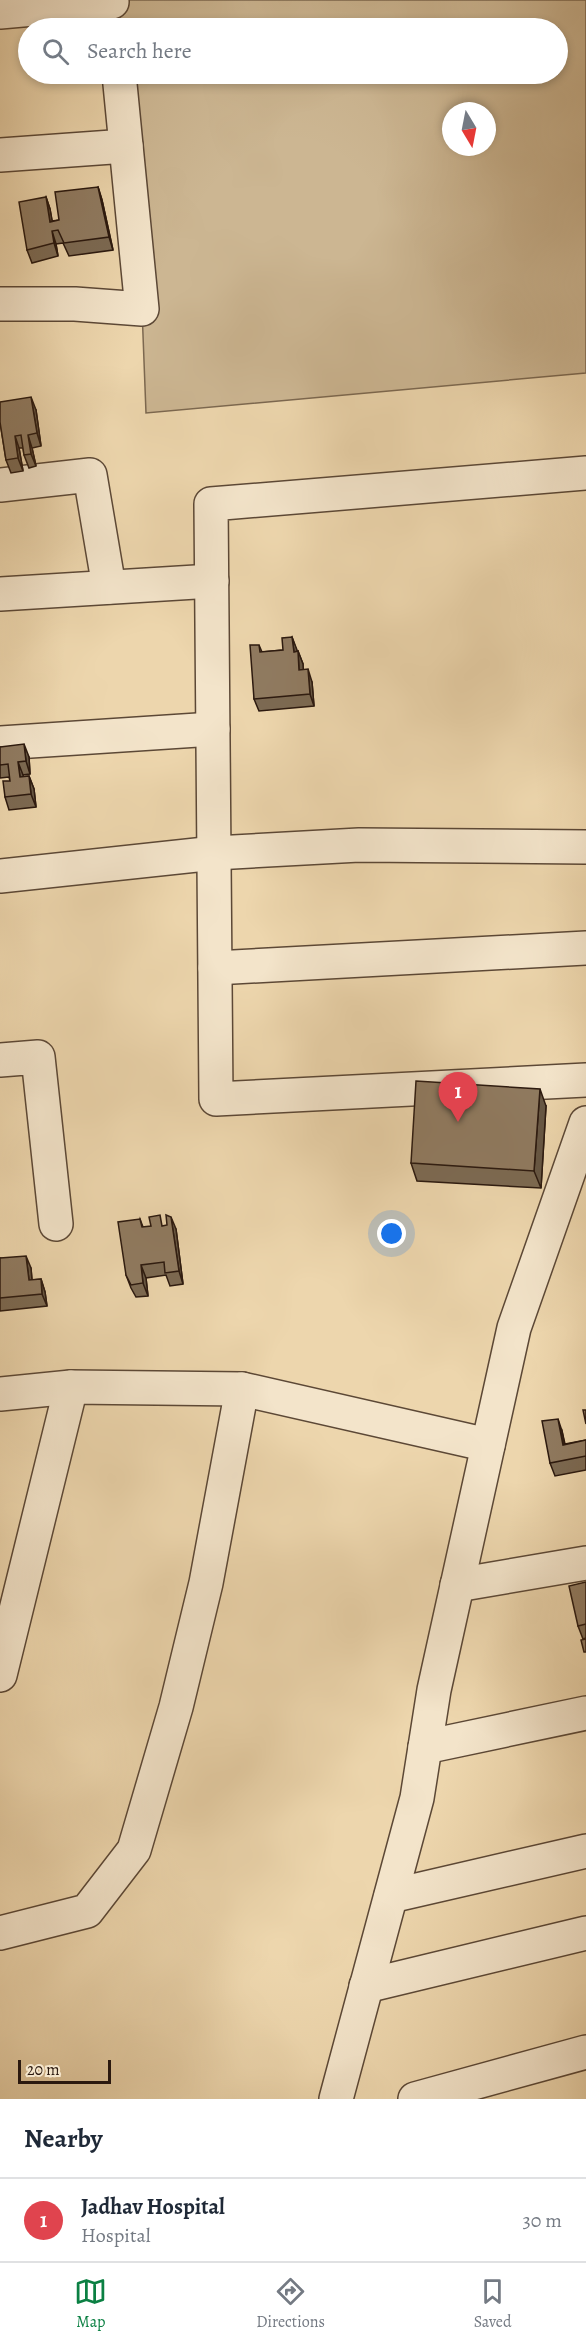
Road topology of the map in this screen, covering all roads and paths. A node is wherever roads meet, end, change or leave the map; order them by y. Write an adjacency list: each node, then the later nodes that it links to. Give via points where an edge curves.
1 (113, 10): 2 (street)
2 (0, 12)
3 (120, 84): 4 (street)
4 (126, 146): 5 (street); 6 (street, via 142,309)
5 (0, 155)
6 (0, 304)
7 (586, 473): 9 (street, via 212,504)
8 (0, 485): 10 (street, via 90,475)
9 (212, 581): 10 (street); 12 (street)
10 (109, 588): 11 (street)
11 (0, 594)
12 (213, 729): 13 (street); 15 (street)
13 (0, 743)
14 (586, 847): 15 (street, via 359,845)
15 (215, 853): 16 (street); 18 (street)
16 (0, 876)
17 (586, 948): 18 (street)
18 (215, 968): 20 (street, via 216,1099)
19 (0, 1060): 22 (street, via 38,1057)
20 (586, 1080)
21 (586, 1123): 26 (street, via 514,1328)
22 (56, 1224)
23 (71, 1387): 24 (street); 25 (street); 29 (street)
24 (242, 1389): 26 (street); 34 (street, via 206,1583 176,1707 134,1850 87,1911)
25 (0, 1394)
26 (488, 1446): 28 (street)
27 (586, 1563): 28 (street)
28 (457, 1586): 31 (street)
29 (0, 1675)
30 (586, 1713): 31 (street)
31 (425, 1747): 33 (street, via 417,1798)
32 (586, 1851): 33 (street)
33 (391, 1896): 36 (street)
34 (0, 1933)
35 (586, 1933): 36 (street)
36 (366, 1986): 38 (street)
37 (586, 2052): 39 (street)
38 (336, 2099)
39 (415, 2099)

